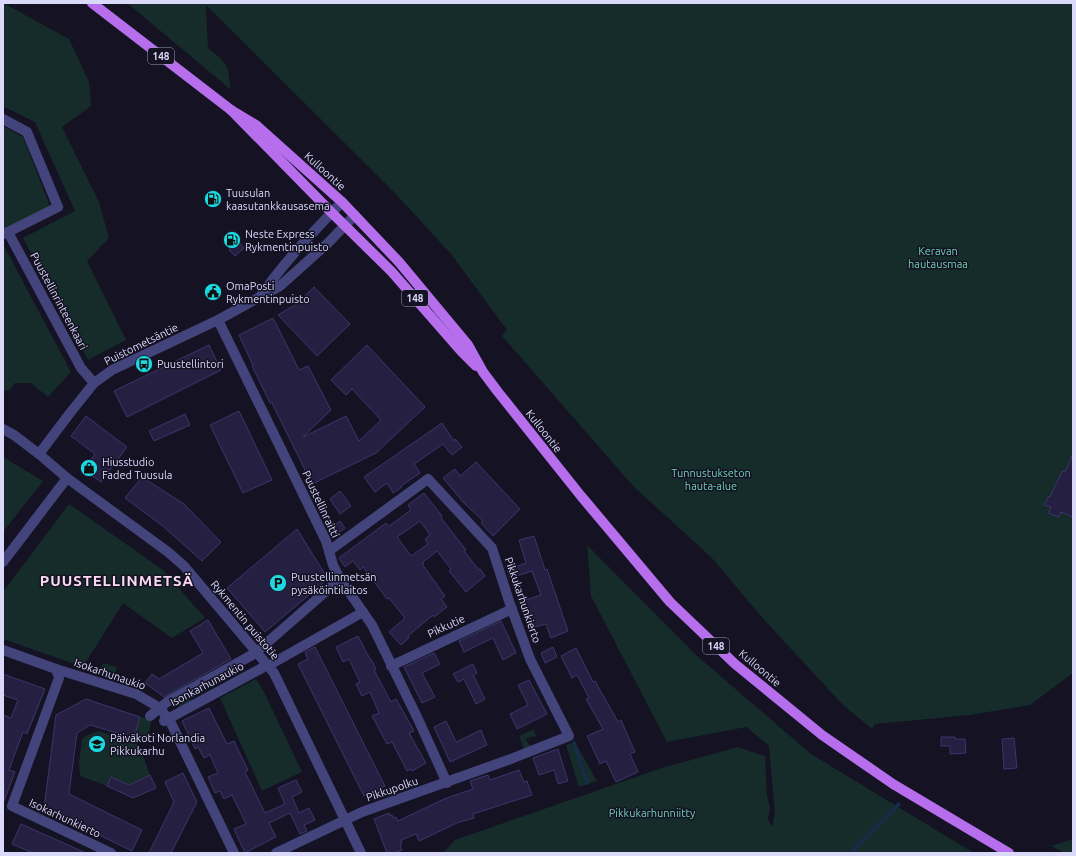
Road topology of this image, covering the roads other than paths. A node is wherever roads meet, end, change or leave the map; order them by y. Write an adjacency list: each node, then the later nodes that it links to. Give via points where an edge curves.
1 (92, 3): 2 (main road, Kulloontie / 148)
2 (231, 110): 4 (main road, Kulloontie / 148, via 256,125); 5 (main road, Kulloontie / 148)
3 (3, 119): 8 (street, via 27,132 58,207)
4 (342, 202): 5 (street, Puistometsäntie); 6 (main road, Kulloontie / 148)
5 (332, 213): 7 (main road, Kulloontie / 148); 9 (street, Puistometsäntie, via 272,279)
6 (355, 215): 7 (street, Puistometsäntie); 11 (main road, Kulloontie / 148, via 399,262 468,345)
7 (345, 225): 9 (street, Puistometsäntie, via 280,286); 11 (main road, Kulloontie / 148, via 391,271 461,351)
8 (6, 233): 12 (street, Puustellinrinteenkaari, via 82,368)
9 (259, 299): 10 (street, Puistometsäntie)
10 (218, 320): 12 (street, Puistometsäntie, via 112,370); 16 (street, Puustellinraitti)
11 (483, 372): 37 (main road, Kulloontie / 148, via 580,496 670,602 735,664 822,735 893,784)
12 (94, 383): 14 (street, Puistometsäntie)
13 (3, 429): 14 (street, Rykmentin puistotie)
14 (39, 454): 15 (street, Rykmentin puistotie)
15 (67, 478): 17 (street); 32 (street, Rykmentin puistotie, via 184,566 274,673)
16 (329, 550): 18 (street, Puustellinraitti); 19 (street, Pikkukarhunkierto, via 428,479 492,548)
17 (3, 562)
18 (340, 579): 20 (street, Puustellinraitti); 21 (street)
19 (512, 609): 25 (street, Pikkutie); 31 (street, Pikkukarhunkierto, via 530,659 569,736)
20 (363, 612): 24 (street); 25 (street, Puustellinraitti, via 372,625)
21 (262, 648)
22 (3, 650): 27 (street, Isokarhunaukio)
23 (252, 655): 28 (street)
24 (274, 662)
25 (391, 666): 31 (street, Puustellinraitti)
26 (262, 668): 30 (street, Isonkarhunaukio)
27 (56, 669): 28 (street, Isokarhunaukio, via 136,694); 33 (street, Isokarhunkierto, via 58,678 12,806)
28 (160, 708): 29 (street); 30 (street, Isokarhunaukio)
29 (150, 716)
30 (168, 721): 34 (street)
31 (447, 783): 32 (street, Pikkupolku)
32 (345, 820): 35 (street, Pikkupolku); 36 (street, Rykmentin puistotie)
33 (111, 853)
34 (234, 853)
35 (276, 853)
36 (361, 853)
37 (1009, 853)

